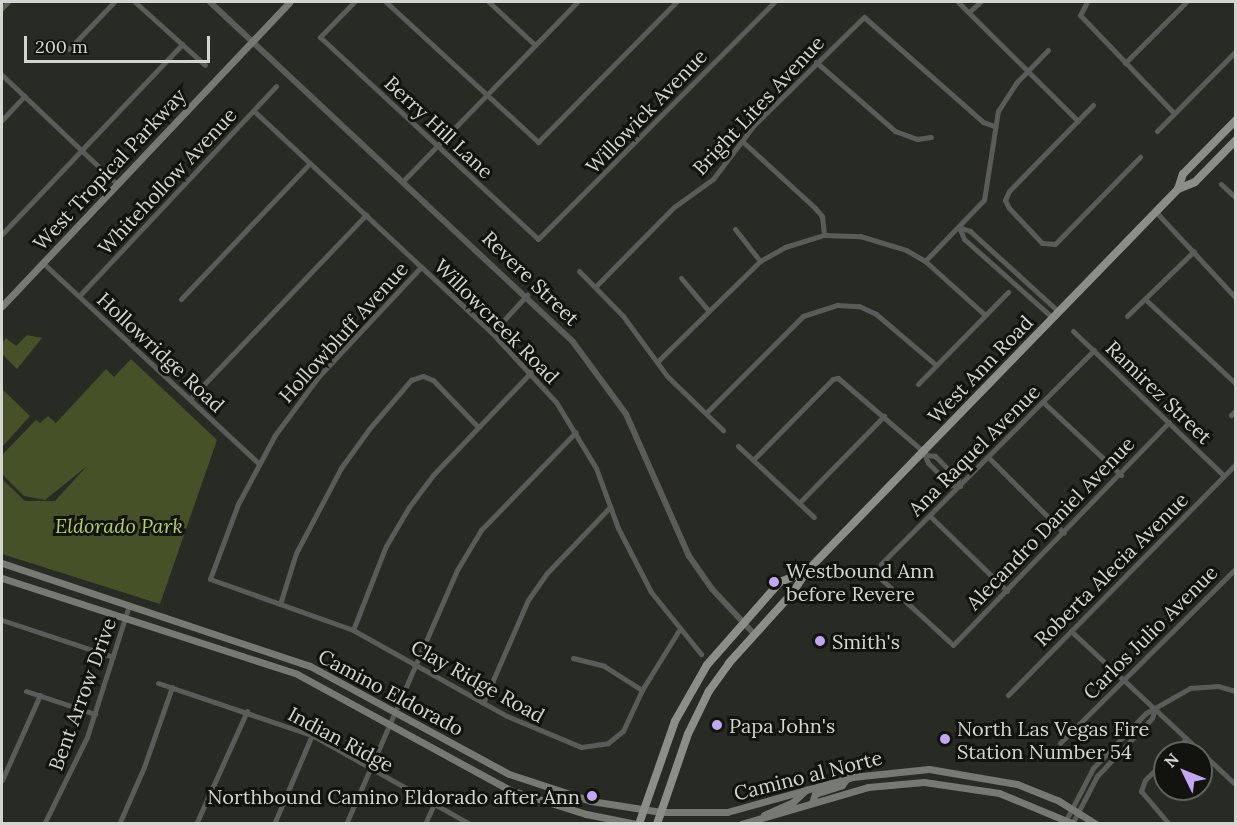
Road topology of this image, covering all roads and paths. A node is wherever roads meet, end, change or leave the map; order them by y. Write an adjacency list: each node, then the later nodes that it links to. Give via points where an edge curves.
1 (8, 2): 16 (street)
2 (114, 2): 21 (street)
3 (135, 2): 19 (street)
4 (210, 2): 18 (street, Revere Street)
5 (289, 2): 18 (main road, West Tropical Parkway)
6 (354, 2): 43 (street, Berry Hill Lane, via 320,37)
7 (386, 2): 31 (street)
8 (489, 2): 20 (street)
9 (577, 2): 20 (street)
10 (676, 2): 31 (street, via 538,142)
11 (774, 2): 58 (street, Willowick Avenue)
12 (958, 2): 17 (street)
13 (980, 2): 17 (street)
14 (1087, 2): 25 (street, via 1080,12)
15 (1186, 2): 25 (street)
16 (2, 8)
17 (969, 12): 27 (street)
18 (251, 40): 47 (street, Revere Street); 48 (main road, West Tropical Parkway)
19 (182, 44): 26 (street); 44 (street)
20 (535, 45): 31 (street)
21 (69, 49)
22 (1048, 50): 27 (street)
23 (1236, 51): 34 (street)
24 (816, 62): 38 (street, Bright Lites Avenue, via 864,17 983,122); 40 (street, via 895,131 917,139); 42 (street, Bright Lites Avenue)
25 (1125, 63): 34 (street)
26 (205, 65)
27 (1028, 70): 37 (street); 38 (street, via 1005,98)
28 (2, 75): 30 (street)
29 (276, 87): 33 (street, Whitehollow Avenue)
30 (24, 96): 35 (street); 44 (street)
31 (487, 96): 43 (street)
32 (1093, 105): 37 (street)
33 (254, 111): 46 (street, Willowcreek Road); 68 (street, Whitehollow Avenue)
34 (1174, 113): 39 (street)
35 (2, 120)
36 (1236, 120): 50 (main road, West Ann Road, via 1183,174)
37 (1078, 121): 45 (street, via 1008,192 1005,200 1050,246 1059,243)
38 (994, 126): 54 (street, via 984,200)
39 (1157, 131)
40 (931, 137)
41 (1236, 140): 50 (main road, West Ann Road, via 1195,182)
42 (742, 141): 57 (street, via 822,216); 66 (street, Bright Lites Avenue, via 713,179 674,207)
43 (437, 147): 47 (street); 58 (street, Berry Hill Lane)
44 (81, 150): 48 (street); 56 (street)
45 (1140, 157)
46 (310, 163): 53 (street, Willowcreek Road); 71 (street)
47 (404, 180): 69 (street, Revere Street)
48 (117, 184): 62 (main road, West Tropical Parkway)
49 (1221, 184): 51 (street)
50 (1178, 189): 52 (main road, West Ann Road)
51 (1236, 198)
52 (1156, 212): 59 (street); 76 (main road, West Ann Road)
53 (366, 215): 63 (street, Willowcreek Road); 86 (street)
54 (959, 227): 61 (street); 76 (street, via 970,231); 76 (street, via 963,238)
55 (735, 230): 60 (street)
56 (2, 234)
57 (824, 235): 60 (street, via 785,247); 61 (street, via 877,239)
58 (538, 239)
59 (1194, 251): 70 (street); 72 (street)
60 (760, 261): 74 (street)
61 (925, 261): 75 (street)
62 (43, 263): 68 (street, Hollowridge Road); 73 (main road, West Tropical Parkway)
63 (421, 267): 79 (street, Willowcreek Road); 98 (street, Hollowbluff Avenue, via 318,376)
64 (579, 271): 66 (street)
65 (681, 278): 74 (street)
66 (595, 287): 81 (street)
67 (1008, 292): 75 (street)
68 (79, 296): 86 (street, Hollowridge Road)
69 (527, 296): 79 (street); 118 (street, Revere Street, via 573,342 615,396 648,460 689,556)
70 (1236, 298)
71 (181, 299)
72 (1145, 299): 77 (street); 85 (street)
73 (2, 306)
74 (708, 310): 81 (street)
75 (985, 315): 82 (street)
76 (1056, 315): 95 (main road, West Ann Road)
77 (1127, 316)
78 (1073, 331): 80 (street, Ramirez Street)
79 (492, 333): 83 (street, Willowcreek Road)
80 (1094, 350): 87 (street, Ana Raquel Avenue); 90 (street, Ramirez Street)
81 (657, 362): 88 (street)
82 (936, 365): 84 (street); 88 (street, via 882,318 859,306 837,305 803,316)
83 (531, 372): 91 (street); 93 (street, Willowcreek Road)
84 (918, 384)
85 (1236, 384)
86 (190, 399): 98 (street, Hollowridge Road)
87 (1043, 402): 96 (street, Ana Raquel Avenue); 100 (street)
88 (706, 413): 92 (street)
89 (884, 416): 95 (street); 97 (street, via 838,378 832,379); 103 (street)
90 (1169, 422): 100 (street, Alecandro Daniel Avenue); 101 (street, Ramirez Street)
91 (478, 427): 114 (street, via 433,380 423,376 411,380 340,468 296,553); 119 (street, via 410,507 386,546)
92 (723, 430)
93 (576, 432): 104 (street, Willowcreek Road, via 596,468); 127 (street, via 481,530 446,593)
94 (738, 446): 97 (street)
95 (925, 453): 102 (street, via 935,456); 102 (street, via 928,463 946,480); 110 (main road, West Ann Road)
96 (988, 456): 102 (street, Ana Raquel Avenue); 107 (street)
97 (753, 460): 103 (street)
98 (258, 463): 112 (street, Hollowbluff Avenue, via 230,521)
99 (1236, 464): 101 (street, Roberta Alecia Avenue)
100 (1121, 475): 107 (street, Alecandro Daniel Avenue)
101 (1224, 476): 121 (street, Roberta Alecia Avenue)
102 (960, 486): 105 (street, Ana Raquel Avenue)
103 (799, 503): 106 (street)
104 (610, 507): 120 (street, Willowcreek Road, via 651,592); 136 (street, via 546,574 528,600)
105 (931, 516): 113 (street); 123 (street, Ana Raquel Avenue, via 881,564 878,572)
106 (814, 517)
107 (1064, 533): 113 (street, Alecandro Daniel Avenue)
108 (2, 563): 115 (main road, Camino Eldorado)
109 (1236, 568): 128 (street, Carlos Julio Avenue)
110 (806, 572): 118 (main road, West Ann Road, via 780,582); 122 (main road, West Ann Road)
111 (2, 578): 116 (main road, Camino Eldorado)
112 (210, 579): 114 (street, Clay Ridge Road)
113 (1007, 591): 123 (street, Alecandro Daniel Avenue)
114 (280, 604): 119 (street, Clay Ridge Road)
115 (129, 605): 116 (street, Bent Arrow Drive); 139 (main road, Camino Eldorado, via 310,666)
116 (125, 618): 125 (street, Bent Arrow Drive); 141 (main road, Camino Eldorado, via 297,674)
117 (2, 620): 125 (street)
118 (743, 622): 122 (street, Revere Street); 153 (main road, West Ann Road, via 715,653 683,705)
119 (353, 630): 127 (street, Clay Ridge Road)
120 (679, 630): 124 (street, Willowcreek Road); 131 (street, Clay Ridge Road)
121 (1071, 631): 128 (street); 135 (street, Roberta Alecia Avenue)
122 (754, 635): 155 (main road, West Ann Road, via 721,674 697,714)
123 (953, 645)
124 (701, 654)
125 (113, 657): 140 (street, Bent Arrow Drive)
126 (573, 658): 131 (street, via 604,666)
127 (417, 664): 136 (street, Clay Ridge Road); 139 (street)
128 (1123, 680): 137 (street); 144 (street, Carlos Julio Avenue)
129 (158, 683): 130 (street, Indian Ridge)
130 (172, 687): 138 (street, Indian Ridge); 159 (street, via 144,767)
131 (642, 690): 136 (street, Clay Ridge Road, via 623,731 608,742 591,747 555,739)
132 (1235, 690): 137 (street, via 1190,688)
133 (27, 691): 134 (street)
134 (40, 695): 140 (street); 148 (street)
135 (1008, 695)
136 (483, 703)
137 (1155, 709): 143 (street); 154 (street, via 1152,718 1097,776); 154 (street, via 1146,713 1098,762)
138 (247, 711): 142 (street, Indian Ridge); 160 (street)
139 (396, 713): 141 (street); 153 (main road, Camino Eldorado, via 527,781 580,798)
140 (95, 714): 158 (street, Bent Arrow Drive, via 73,771)
141 (391, 724): 145 (street); 165 (main road, Camino Eldorado, via 510,790 577,811)
142 (312, 735): 145 (street, Indian Ridge); 161 (street)
143 (1186, 739): 149 (street)
144 (1060, 743)
145 (369, 770): 152 (street, Indian Ridge); 162 (street)
146 (1153, 772): 169 (street, via 1141,791)
147 (848, 777): 150 (main road, Camino al Norte); 151 (main road, via 842,785 815,794); 154 (main road, Camino al Norte, via 888,770 951,770 1017,784)
148 (2, 780)
149 (1236, 785)
150 (806, 790): 155 (main road, Camino al Norte, via 727,812); 156 (main road, via 793,802)
151 (812, 803): 156 (main road, Camino al Norte); 157 (main road, Camino al Norte, via 888,784 940,783 999,793)
152 (433, 806): 163 (street); 164 (street, Indian Ridge)
153 (644, 810): 155 (main road, Camino Eldorado); 165 (main road, West Ann Road)
154 (1076, 810): 157 (street); 168 (main road, Camino al Norte)
155 (661, 812): 166 (main road, West Ann Road)
156 (757, 820): 167 (main road, Camino al Norte)
157 (1070, 822)
158 (44, 824)
159 (118, 824)
160 (196, 824)
161 (274, 824)
162 (346, 824)
163 (425, 824)
164 (470, 824)
165 (638, 824)
166 (657, 824)
167 (741, 824)
168 (1096, 824)
169 (1169, 824)

